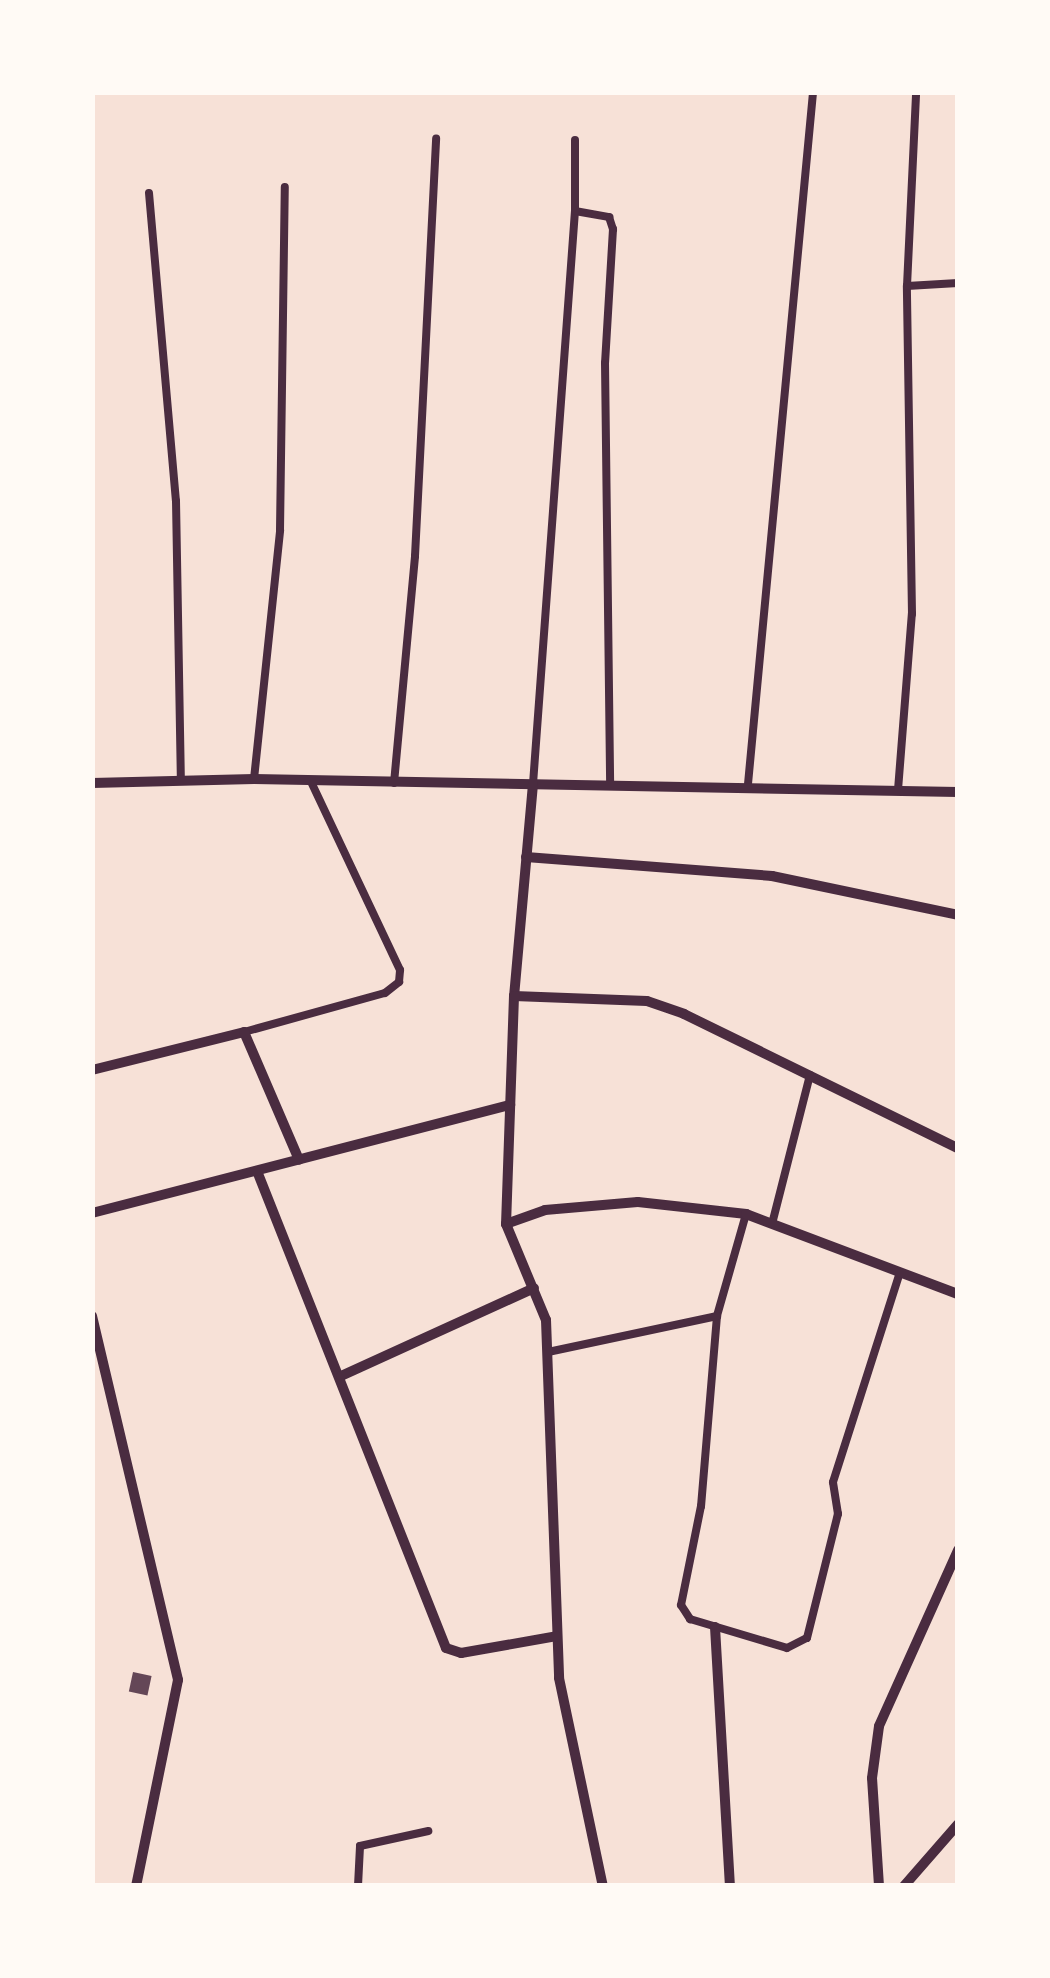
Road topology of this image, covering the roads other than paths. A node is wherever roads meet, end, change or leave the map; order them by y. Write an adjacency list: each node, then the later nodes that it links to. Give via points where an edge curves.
1 (813, 92): 17 (lane)
2 (916, 92): 9 (lane)
3 (436, 138): 14 (lane, via 415,556)
4 (575, 140): 7 (lane)
5 (285, 187): 10 (lane, via 280,530)
6 (149, 192): 11 (lane, via 176,501)
7 (575, 210): 15 (lane); 16 (lane, via 609,217 614,229 606,363)
8 (958, 284): 9 (lane)
9 (907, 286): 18 (lane, via 912,614)
10 (254, 779): 11 (street); 12 (street)
11 (181, 780): 13 (street)
12 (310, 780): 14 (street); 23 (lane, via 400,970 399,982 386,992)
13 (92, 782)
14 (394, 783): 15 (street)
15 (532, 784): 16 (street); 20 (street)
16 (610, 784): 17 (street)
17 (748, 784): 18 (street)
18 (898, 790): 19 (street)
19 (958, 792)
20 (526, 857): 21 (street, via 772,876); 22 (street)
21 (958, 915)
22 (514, 996): 25 (street, via 647,1001); 26 (street)
23 (244, 1032): 24 (street); 28 (street)
24 (92, 1070)
25 (810, 1074): 27 (street); 33 (lane)
26 (510, 1105): 28 (street); 32 (street)
27 (958, 1148)
28 (300, 1160): 29 (street)
29 (257, 1171): 30 (street); 40 (street)
30 (92, 1214)
31 (746, 1214): 32 (street, via 638,1202 544,1210); 33 (street); 38 (lane)
32 (506, 1224): 35 (street)
33 (772, 1224): 34 (street)
34 (900, 1272): 36 (street); 42 (lane, via 833,1482 838,1514 807,1638 787,1648)
35 (534, 1288): 39 (street); 40 (street)
36 (958, 1294)
37 (92, 1316): 46 (street, via 178,1680)
38 (717, 1316): 39 (lane); 42 (lane, via 700,1506 681,1605 690,1620)
39 (548, 1352): 43 (street)
40 (340, 1376): 43 (street, via 446,1648 461,1653)
41 (958, 1550): 50 (street, via 879,1726 872,1778)
42 (715, 1627): 49 (street)
43 (557, 1636): 48 (street, via 569,1746)
44 (958, 1824): 51 (street)
45 (428, 1831): 47 (lane, via 360,1846)
46 (136, 1886)
47 (358, 1886)
48 (603, 1886)
49 (730, 1886)
50 (879, 1886)
51 (904, 1886)

